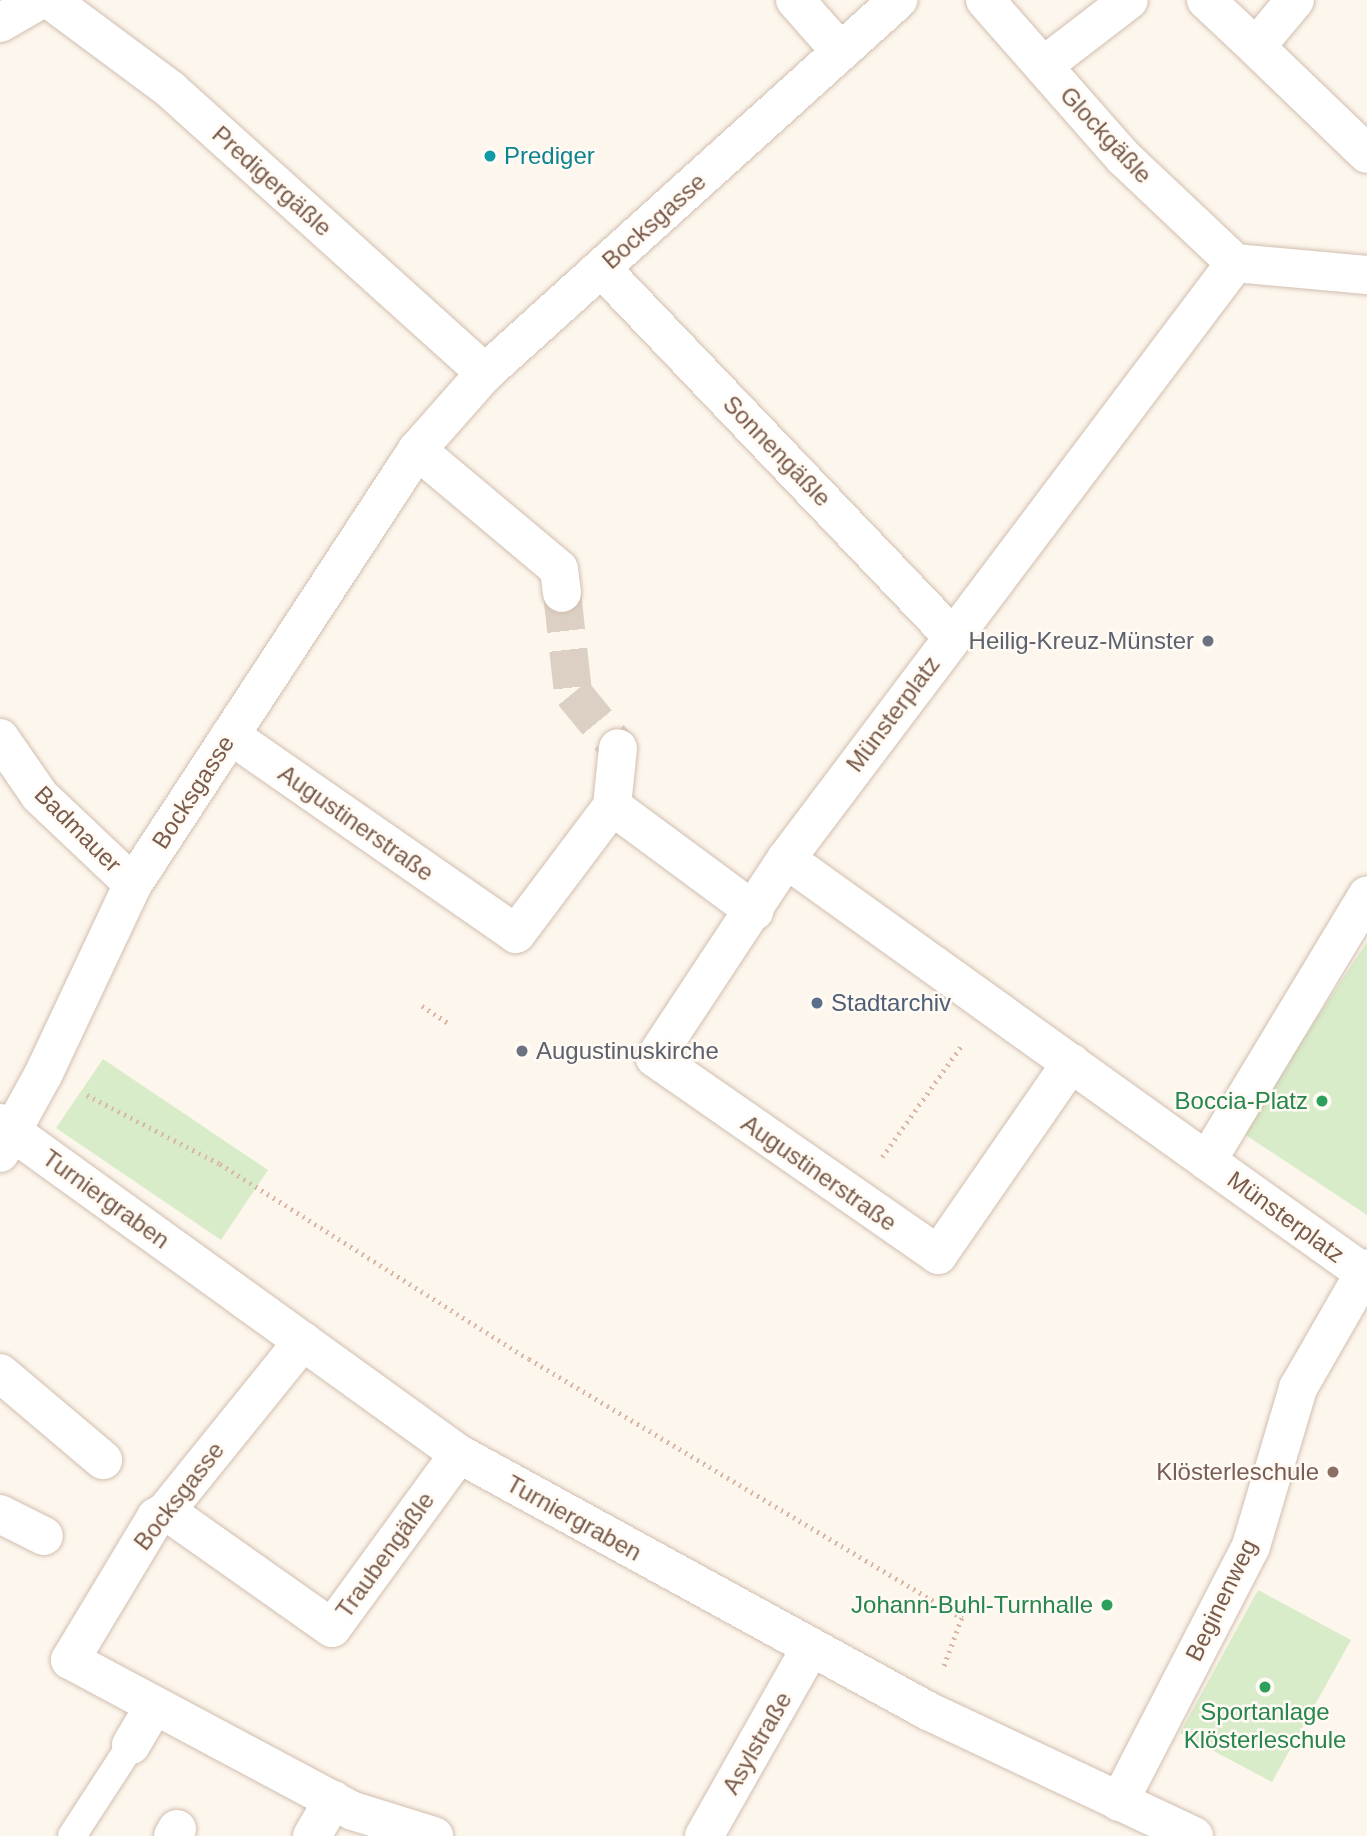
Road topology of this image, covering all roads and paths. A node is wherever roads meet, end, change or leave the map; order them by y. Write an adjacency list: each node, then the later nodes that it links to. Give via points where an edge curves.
1 (40, 0): 9 (street)
2 (50, 0): 17 (street, Predigergäßle, via 171,90)
3 (795, 0): 11 (street)
4 (898, 0): 11 (street, Bocksgasse)
5 (985, 0): 12 (street, Glockgäßle)
6 (1129, 0): 12 (street)
7 (1206, 0): 10 (street)
8 (1295, 0): 10 (street)
9 (0, 23)
10 (1255, 47): 13 (street)
11 (841, 52): 15 (street, Bocksgasse)
12 (1043, 66): 14 (street, Glockgäßle, via 1124,158)
13 (1367, 154)
14 (1235, 263): 16 (street); 20 (street, Münsterplatz)
15 (601, 268): 17 (street, Bocksgasse); 20 (street, Sonnengäßle)
16 (1367, 275)
17 (485, 373): 18 (street, Bocksgasse)
18 (417, 450): 19 (street, via 559,569); 21 (street, Bocksgasse)
19 (562, 593)
20 (952, 636): 25 (street, Münsterplatz)
21 (230, 735): 24 (street, Augustinerstraße, via 516,934); 26 (street, Bocksgasse)
22 (0, 738): 26 (street, Badmauer, via 40,796)
23 (618, 748): 24 (street)
24 (612, 806): 28 (street)
25 (786, 859): 28 (street, Augustinerstraße); 30 (street, Münsterplatz)
26 (134, 884): 33 (street, Bocksgasse)
27 (1367, 896): 35 (street, Münsterplatz)
28 (754, 911): 36 (street, Augustinerstraße, via 655,1058)
29 (422, 1006): 31 (path)
30 (990, 1006): 32 (street, Münsterplatz); 36 (path)
31 (451, 1025)
32 (1070, 1063): 35 (street, Münsterplatz); 36 (street, Augustinerstraße, via 938,1255)
33 (44, 1073): 34 (street, Bocksgasse); 48 (path, via 220,1164 529,1359 962,1618)
34 (4, 1136): 38 (street, Turniergraben)
35 (1207, 1161): 37 (street, Münsterplatz)
36 (852, 1197)
37 (1366, 1270): 40 (street, Münsterplatz)
38 (303, 1341): 41 (street, Turniergraben); 43 (street, Bocksgasse)
39 (0, 1373): 42 (street)
40 (1298, 1388): 51 (street, Beginenweg, via 1251,1546)
41 (459, 1454): 43 (street, Traubengäßle, via 332,1628); 46 (street, Turniergraben)
42 (103, 1460)
43 (166, 1511): 47 (street, Bocksgasse, via 156,1517 71,1660)
44 (0, 1514): 45 (street)
45 (44, 1536)
46 (810, 1649): 48 (street, Turniergraben); 55 (street, Asylstraße)
47 (154, 1706): 49 (street); 50 (street)
48 (928, 1711): 51 (street, Turniergraben)
49 (131, 1745): 52 (lane)
50 (333, 1800): 53 (street); 54 (street, via 353,1811)
51 (1119, 1802): 56 (street, Turniergraben)
52 (72, 1836)
53 (312, 1836)
54 (434, 1836)
55 (704, 1836)
56 (1194, 1836)

